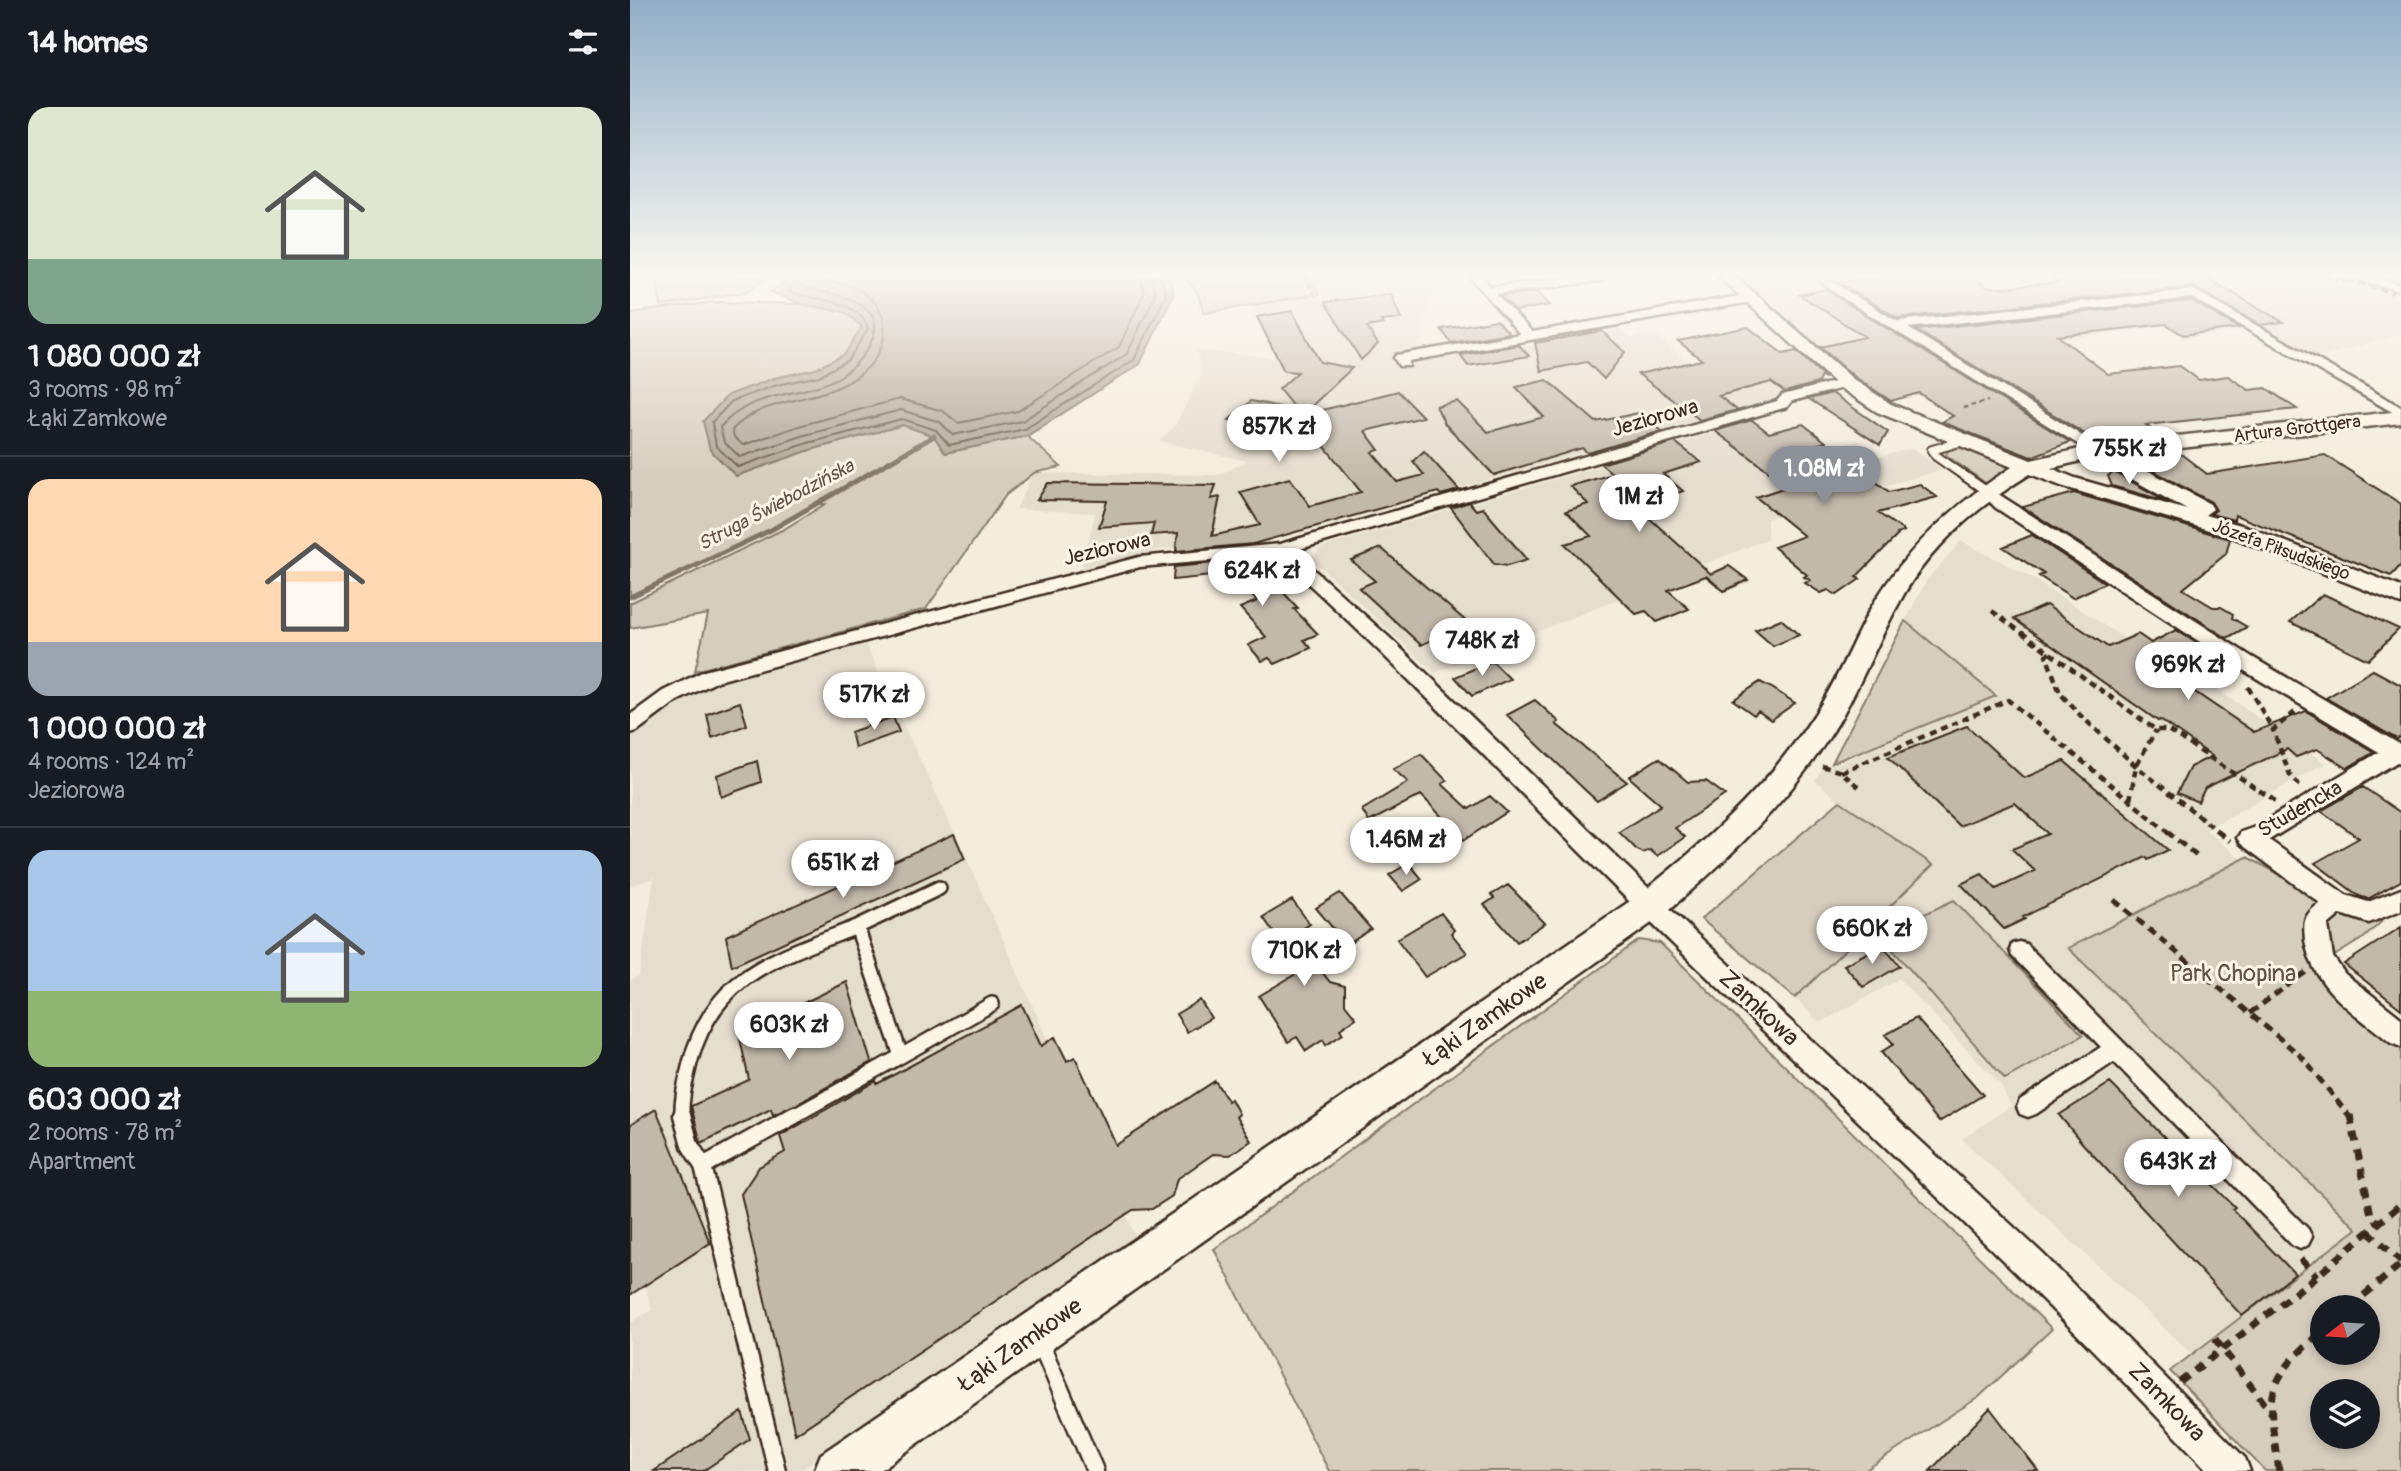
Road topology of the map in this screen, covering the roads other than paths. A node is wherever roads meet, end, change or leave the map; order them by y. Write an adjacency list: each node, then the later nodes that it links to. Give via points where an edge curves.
1 (1481, 346): 5 (street)
2 (1804, 346): 6 (street, Józefa Piłsudskiego)
3 (1930, 346): 9 (street)
4 (2282, 346): 7 (street)
5 (1402, 361)
6 (1846, 383): 8 (street, Józefa Piłsudskiego, via 1884,408); 13 (street, Jeziorowa)
7 (2401, 415): 9 (street, Artura Grottgera)
8 (1963, 442): 10 (street, Józefa Piłsudskiego); 11 (lane, via 1932,450)
9 (2097, 451): 10 (street, Artura Grottgera); 12 (street)
10 (2027, 467): 11 (street, Łąki Zamkowe); 12 (street, Józefa Piłsudskiego)
11 (1989, 493): 16 (street, via 2245,663); 20 (street, Łąki Zamkowe, via 1945,529 1903,576 1836,704 1762,805)
12 (2240, 531): 14 (street, Józefa Piłsudskiego)
13 (1282, 549): 15 (street, Jeziorowa, via 1139,562 758,663 691,684); 20 (street, Zamkowa)
14 (2401, 596)
15 (630, 726)
16 (2398, 754): 19 (street, Studencka, via 2249,838)
17 (939, 888): 21 (lane)
18 (2401, 899): 19 (street, Studencka, via 2369,913)
19 (2338, 903): 24 (street, via 2315,921 2321,960 2336,982)
20 (1651, 905): 30 (street, Łąki Zamkowe); 34 (street, Zamkowa, via 1918,1156 2163,1395)
21 (857, 927): 26 (lane); 28 (lane, via 764,964 725,994 709,1013 694,1048 680,1104 690,1150)
22 (2019, 950): 25 (street)
23 (992, 1004): 26 (lane)
24 (2401, 1034)
25 (2116, 1049): 27 (street); 29 (street)
26 (901, 1056): 28 (lane)
27 (2028, 1107)
28 (703, 1166): 31 (lane)
29 (2300, 1237)
30 (1037, 1333): 32 (street, Łąki Zamkowe); 33 (lane)
31 (777, 1471)
32 (838, 1471)
33 (1095, 1471)
34 (2232, 1471)

